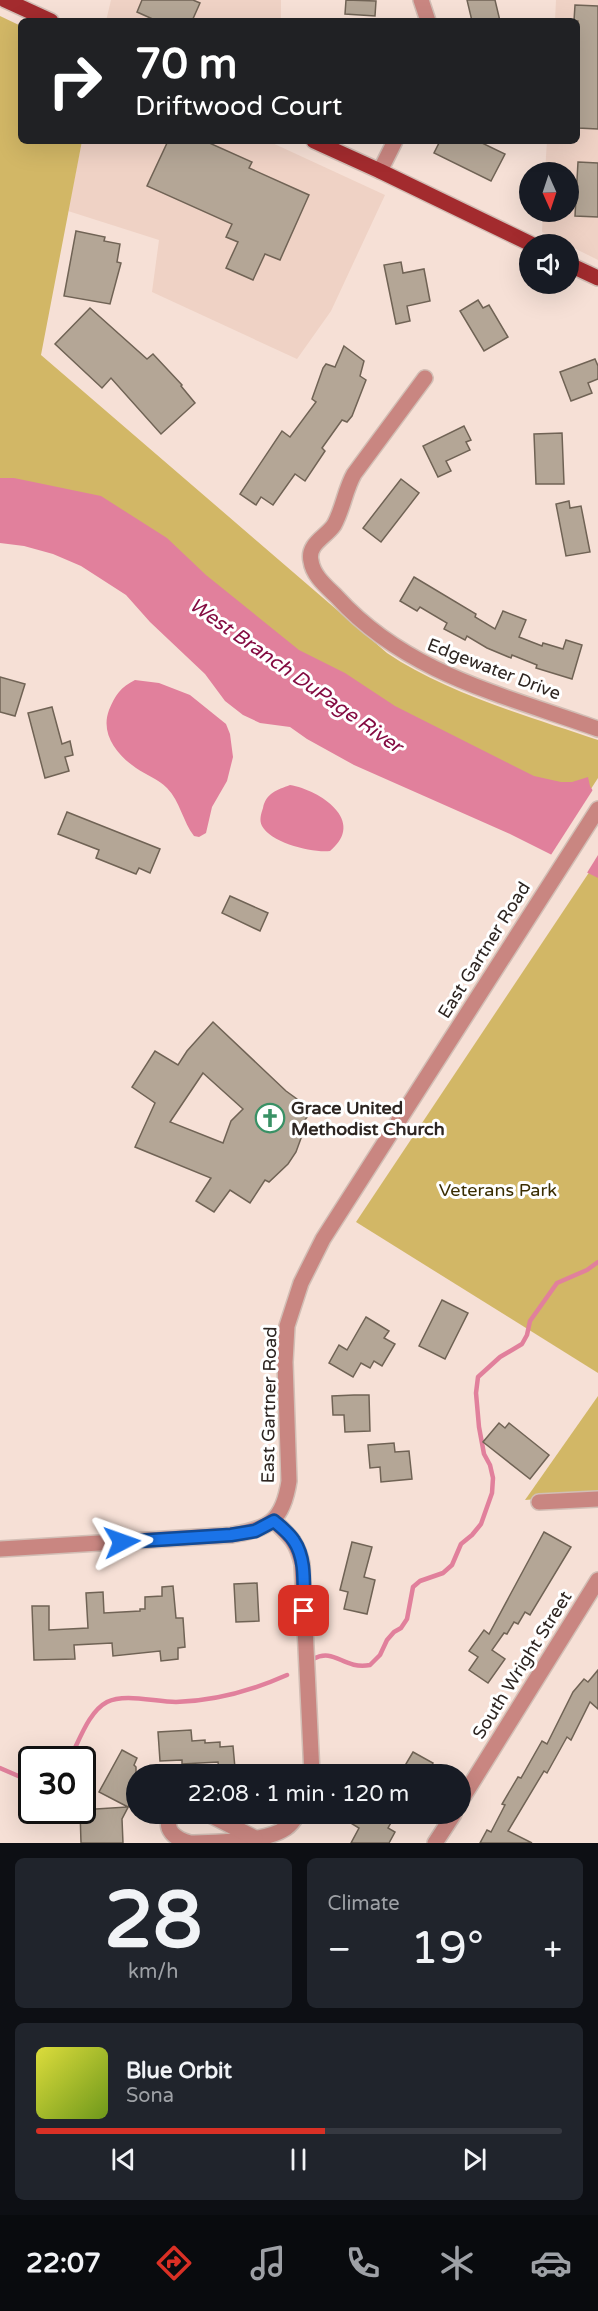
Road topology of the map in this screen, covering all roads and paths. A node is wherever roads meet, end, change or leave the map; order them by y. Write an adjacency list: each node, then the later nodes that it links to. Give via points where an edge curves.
1 (6, 0): 3 (main road)
2 (421, 0): 4 (street)
3 (45, 18)
4 (427, 18)
5 (321, 144): 7 (main road)
6 (394, 144): 7 (street)
7 (380, 171): 8 (main road)
8 (519, 238)
9 (579, 269): 10 (main road)
10 (598, 278)
11 (425, 378): 12 (street, Edgewater Drive, via 354,474 334,525 311,549 315,573 367,627 408,655 455,678)
12 (598, 729)
13 (598, 809): 16 (street, East Gartner Road, via 323,1239 301,1283 287,1326 289,1481)
14 (598, 1498): 15 (street)
15 (539, 1502)
16 (274, 1521): 17 (street, via 255,1531 231,1535); 19 (street, via 293,1539 302,1564)
17 (0, 1549)
18 (598, 1580): 20 (street, South Wright Street)
19 (312, 1764)
20 (471, 1784)
21 (169, 1824): 25 (street, via 173,1836 180,1840 203,1843)
22 (228, 1824): 25 (street)
23 (291, 1824): 25 (street, via 279,1832)
24 (447, 1824): 26 (street)
25 (255, 1838)
26 (435, 1843)

